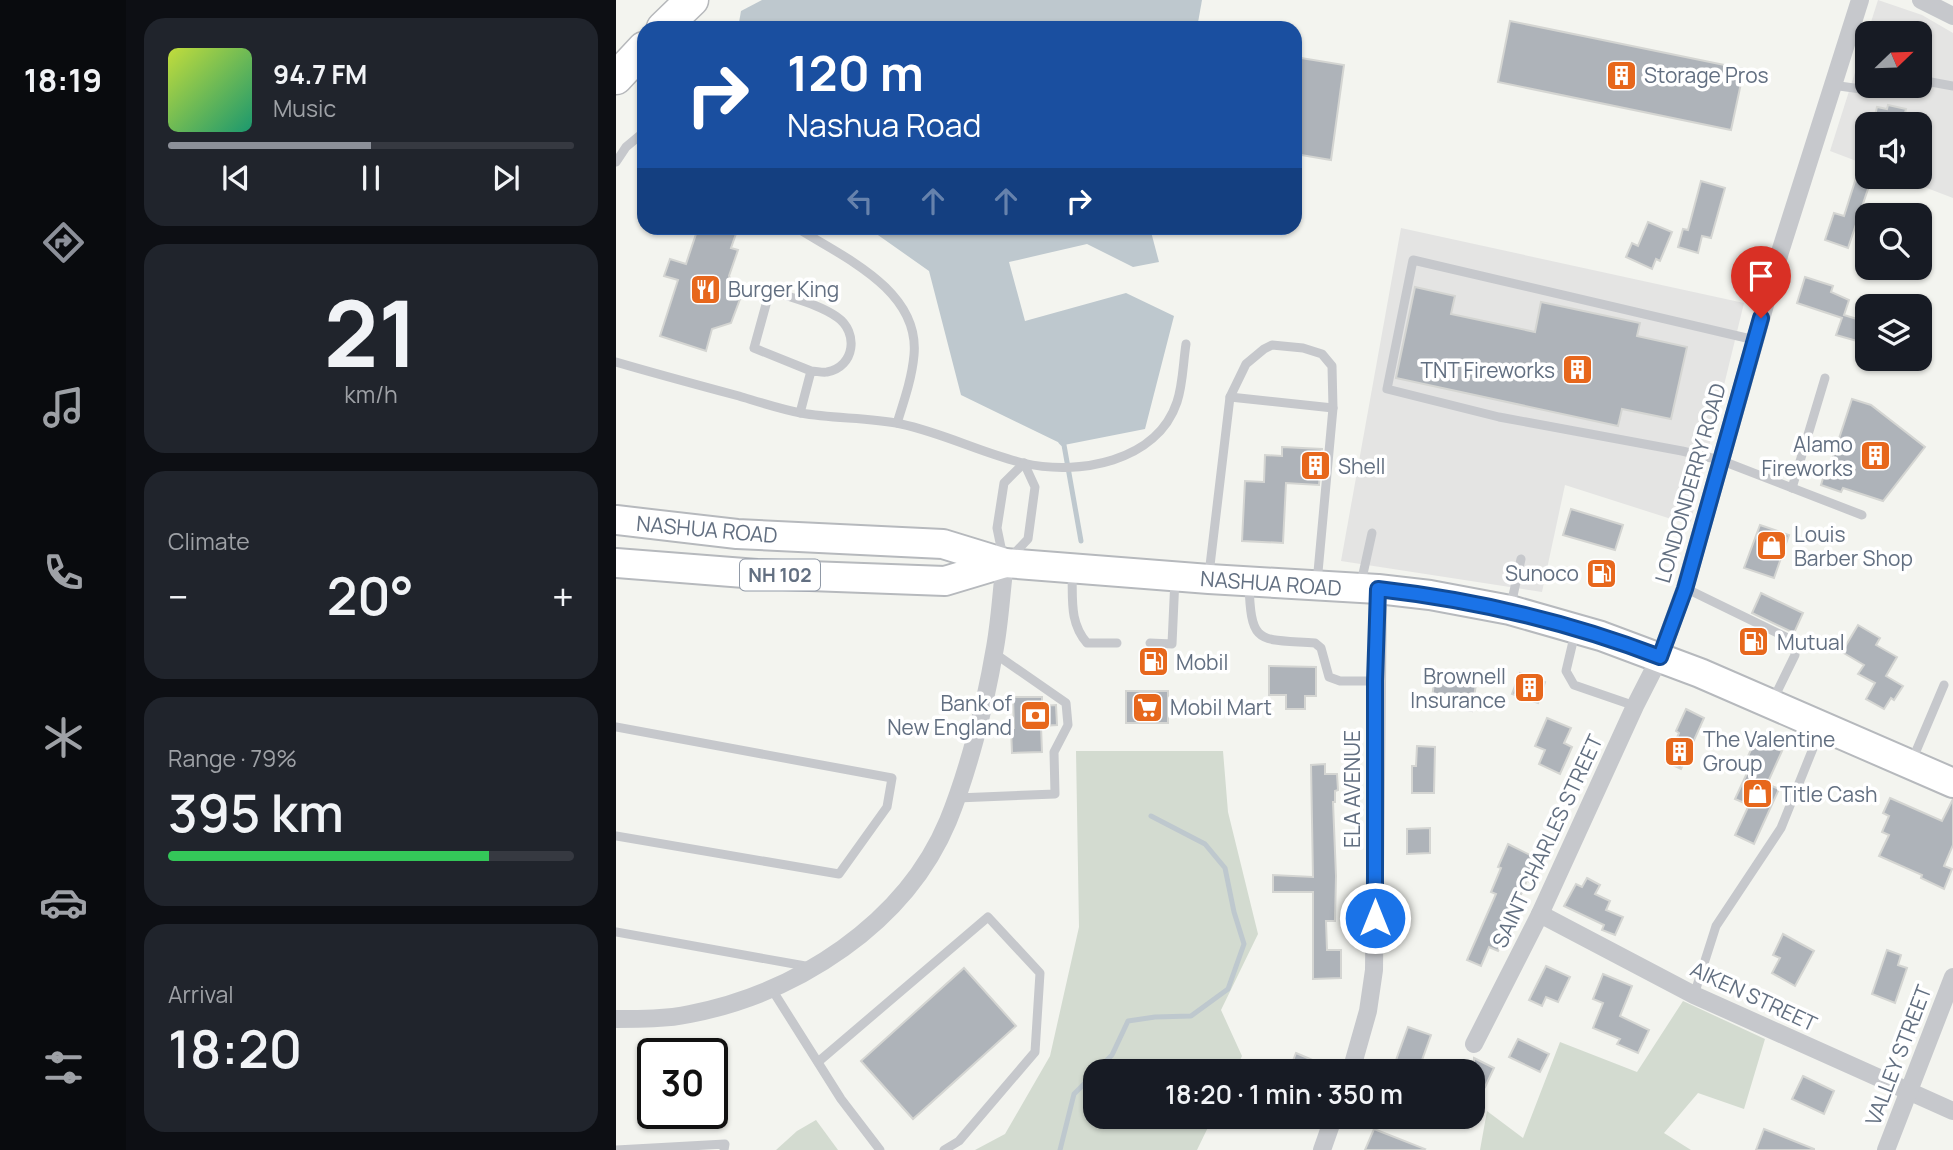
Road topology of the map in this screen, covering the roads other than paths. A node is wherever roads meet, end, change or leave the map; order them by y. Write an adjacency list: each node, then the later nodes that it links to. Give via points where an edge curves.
1 (692, 0): 5 (highway)
2 (1860, 0): 9 (street, LONDONDERRY ROAD)
3 (1924, 1): 4 (street)
4 (1953, 16)
5 (670, 21)
6 (637, 56): 7 (highway)
7 (616, 78)
8 (1932, 82): 10 (lane)
9 (1831, 85): 11 (lane); 15 (street, LONDONDERRY ROAD)
10 (1953, 86)
11 (1855, 88)
12 (637, 138): 13 (lane)
13 (616, 162)
14 (808, 235): 23 (lane, via 882,283 900,301 914,336 914,354)
15 (1755, 341): 24 (street, LONDONDERRY ROAD); 24 (lane, via 1413,260 1387,389 1500,417)
16 (1186, 344): 25 (lane, via 1177,401 1154,438 1135,452 1087,466)
17 (616, 362): 22 (lane)
18 (811, 370): 18 (lane, via 828,372 842,365 851,354 848,328 837,317 771,290 754,348); 22 (lane)
19 (1825, 378): 26 (lane)
20 (1230, 397): 21 (lane); 21 (lane, via 1246,364 1264,348 1303,348 1322,354 1332,366); 35 (lane)
21 (1333, 408): 37 (lane)
22 (800, 413): 23 (lane)
23 (897, 423): 25 (lane)
24 (1720, 460): 26 (lane); 39 (street, LONDONDERRY ROAD)
25 (1024, 463): 32 (lane, via 1003,483 997,528); 32 (lane, via 1035,487 1028,539)
26 (1792, 488): 27 (lane)
27 (1861, 515)
28 (616, 520): 32 (main road, NASHUA ROAD / NH 102, via 725,533 943,544)
29 (1372, 533): 38 (lane)
30 (1521, 559): 40 (lane)
31 (616, 563): 32 (main road, NASHUA ROAD / NH 102, via 945,581)
32 (1005, 563): 33 (main road, NASHUA ROAD / NH 102); 44 (street)
33 (1072, 568): 34 (main road, NASHUA ROAD / NH 102); 42 (lane, via 1073,620 1078,632 1087,642)
34 (1176, 577): 35 (main road, NASHUA ROAD / NH 102); 43 (lane, via 1172,644)
35 (1209, 579): 36 (main road, NASHUA ROAD / NH 102)
36 (1249, 582): 37 (main road, NASHUA ROAD / NH 102); 46 (lane, via 1250,617 1267,640 1315,643 1321,648 1329,677)
37 (1317, 585): 38 (main road, NASHUA ROAD / NH 102)
38 (1369, 589): 40 (main road, NASHUA ROAD / NH 102); 46 (street, ELA AVENUE)
39 (1685, 589): 45 (street, LONDONDERRY ROAD); 48 (lane, via 1794,641 1795,655)
40 (1510, 610): 41 (main road, NASHUA ROAD / NH 102)
41 (1576, 628): 45 (main road, NASHUA ROAD / NH 102); 49 (lane, via 1566,671 1574,685)
42 (1117, 643)
43 (1150, 643)
44 (995, 653): 54 (street); 54 (lane, via 1066,703 1068,725 1054,752 1055,794)
45 (1660, 657): 48 (main road, NASHUA ROAD / NH 102); 49 (street, SAINT CHARLES STREET)
46 (1375, 681): 64 (street, ELA AVENUE, via 1374,970)
47 (1944, 685): 52 (lane)
48 (1772, 704): 50 (main road, NH 102)
49 (1635, 706): 56 (street, SAINT CHARLES STREET)
50 (1822, 726): 52 (main road, NH 102); 61 (lane, via 1781,828 1716,926)
51 (616, 727): 55 (lane, via 892,778 887,807 839,874)
52 (1910, 764): 53 (main road, NH 102)
53 (1953, 783)
54 (955, 798): 58 (street, via 923,866 891,906 851,944)
55 (616, 836)
56 (1540, 914): 61 (street, AIKEN STREET); 63 (street, SAINT CHARLES STREET)
57 (616, 932): 58 (lane)
58 (812, 968): 60 (street)
59 (1953, 976): 66 (street, VALLEY STREET)
60 (771, 988): 62 (street, via 689,1014); 65 (lane)
61 (1694, 995): 66 (street, AIKEN STREET)
62 (616, 1019)
63 (1474, 1044)
64 (1354, 1059)
65 (818, 1062): 71 (lane); 72 (lane, via 988,917 1040,973 1035,1052 959,1141)
66 (1909, 1091): 67 (street, AIKEN STREET); 74 (street, VALLEY STREET)
67 (1953, 1111)
68 (1329, 1129): 73 (street)
69 (616, 1150): 70 (lane, via 725,1144)
70 (724, 1150)
71 (880, 1150)
72 (944, 1150)
73 (1322, 1150)
74 (1886, 1150)

